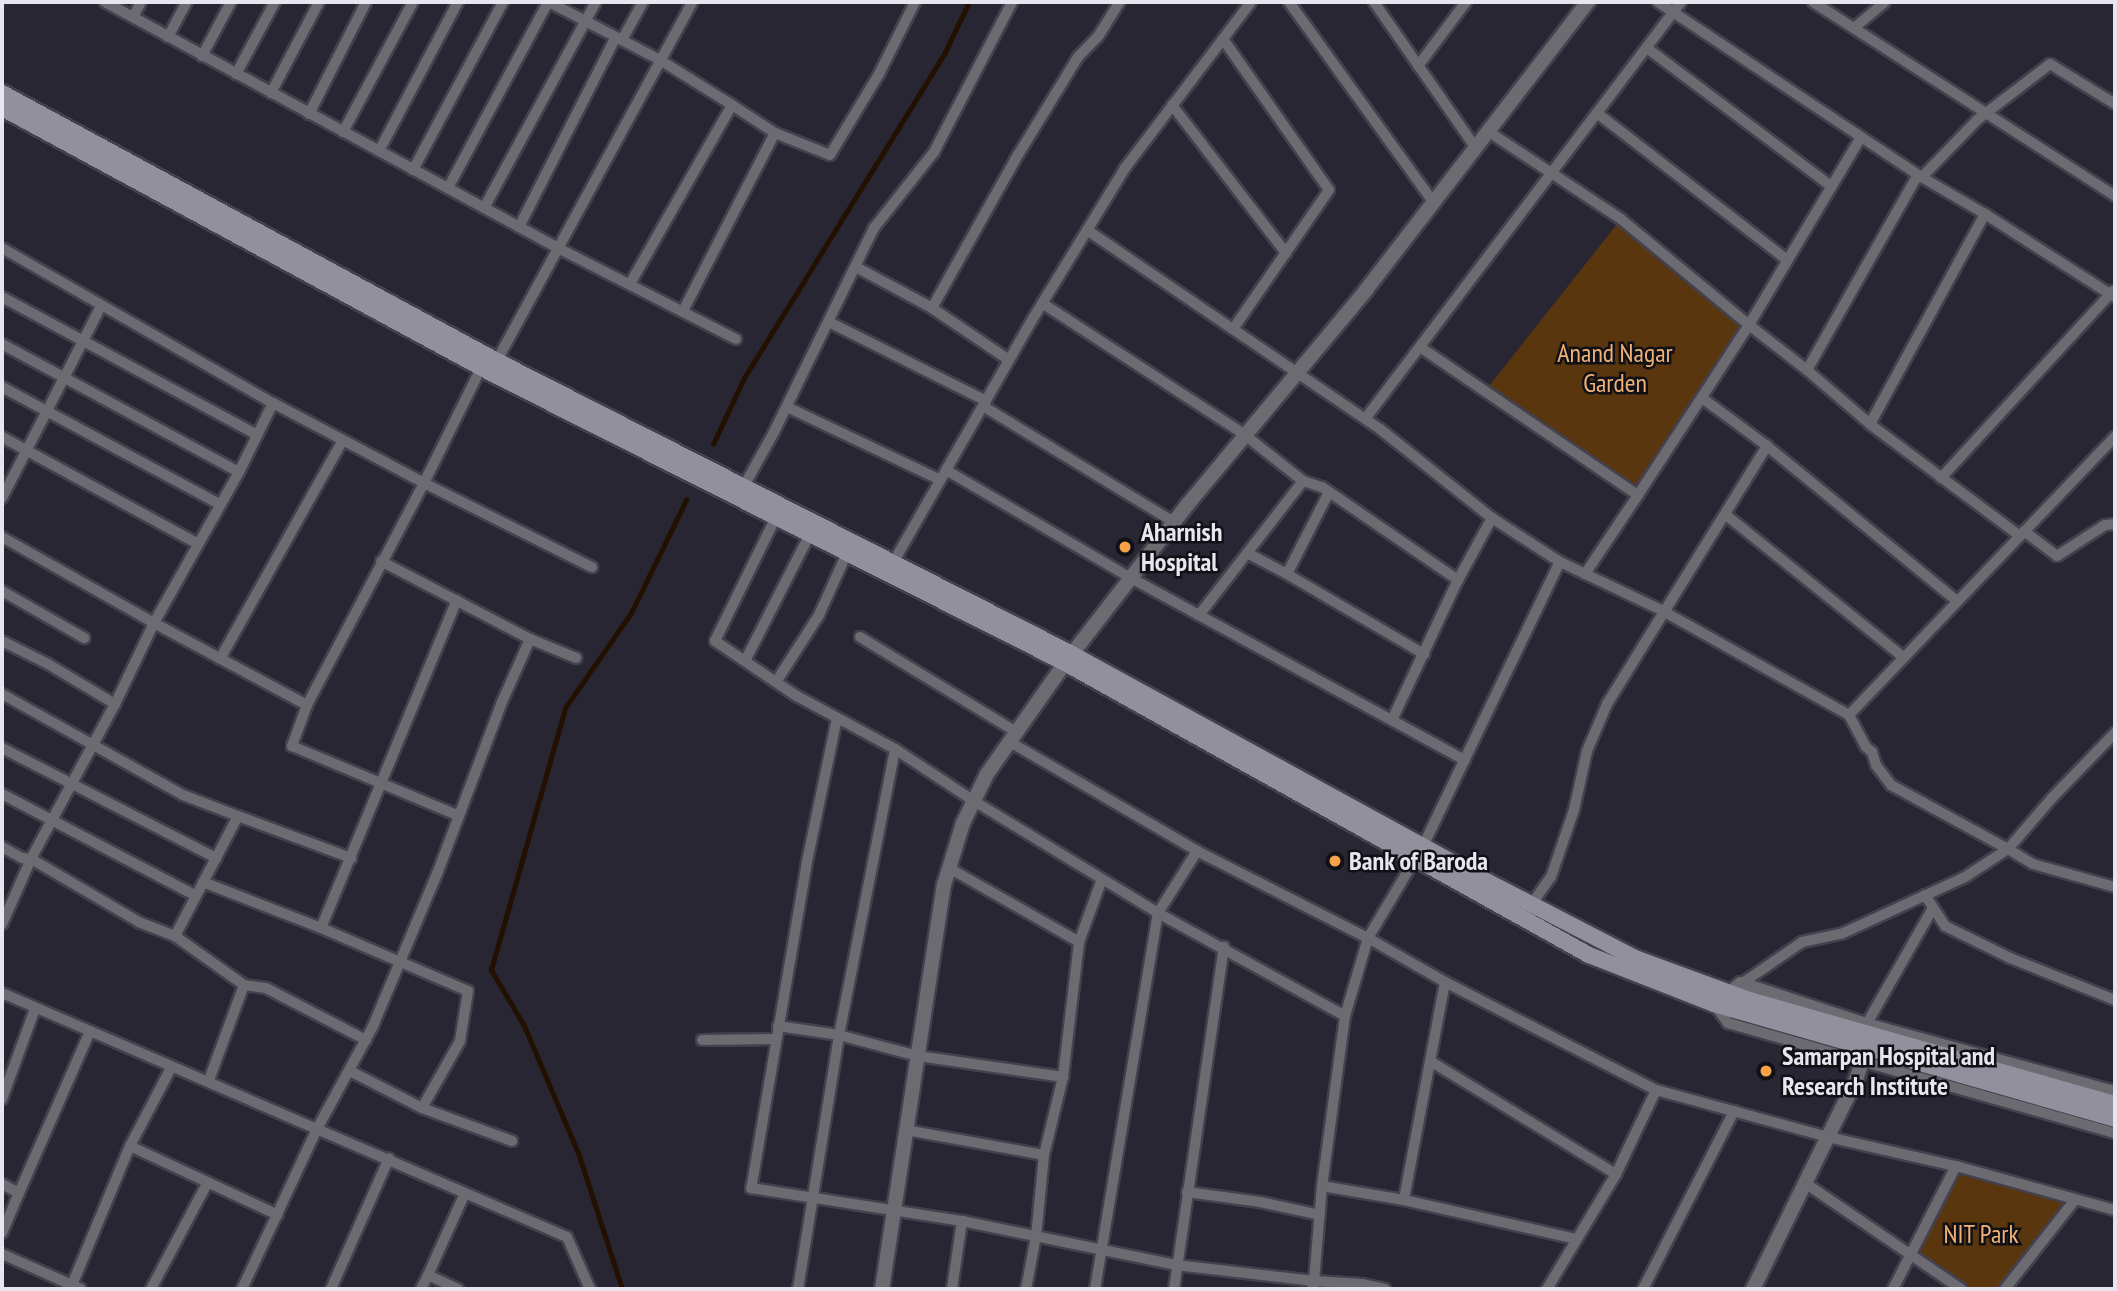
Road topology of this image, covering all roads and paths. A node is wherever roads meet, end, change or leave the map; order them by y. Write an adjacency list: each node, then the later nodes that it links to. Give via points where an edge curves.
1 (105, 2): 28 (street)
2 (141, 2): 28 (street)
3 (187, 2): 31 (street)
4 (231, 2): 35 (street)
5 (275, 2): 38 (street)
6 (319, 2): 40 (street)
7 (366, 2): 47 (street)
8 (413, 2): 48 (street)
9 (458, 2): 53 (street)
10 (503, 2): 54 (street)
11 (549, 2): 29 (street); 58 (street)
12 (596, 2): 29 (street)
13 (643, 2): 32 (street)
14 (692, 2): 36 (street)
15 (915, 2): 50 (street, via 830,155)
16 (1012, 2): 69 (street, via 934,152 874,228)
17 (1120, 2): 75 (street, via 1078,57)
18 (1251, 2): 33 (street)
19 (1289, 2): 60 (street)
20 (1374, 2): 37 (street)
21 (1466, 2): 37 (street)
22 (1588, 2): 49 (street)
23 (1658, 2): 27 (street)
24 (1681, 2): 27 (street)
25 (1813, 2): 30 (street)
26 (1885, 2): 30 (street)
27 (1674, 12): 34 (street); 51 (street)
28 (133, 17): 31 (street)
29 (585, 21): 32 (street); 61 (street)
30 (1854, 28): 46 (street)
31 (168, 37): 35 (street)
32 (619, 38): 36 (street); 63 (street)
33 (1223, 39): 43 (street); 67 (street, via 1329,190)
34 (1647, 48): 45 (street); 57 (street)
35 (202, 56): 38 (street)
36 (660, 60): 42 (street); 66 (street)
37 (1418, 66): 52 (street)
38 (236, 74): 40 (street)
39 (2, 93): 85 (main road)
40 (271, 93): 47 (street)
41 (2115, 104): 46 (street, via 2050,64)
42 (732, 105): 50 (street); 70 (street)
43 (1172, 105): 64 (street); 67 (street)
44 (2, 108): 85 (main road)
45 (1597, 113): 55 (street); 68 (street)
46 (1986, 113): 56 (street); 59 (street)
47 (309, 114): 48 (street)
48 (343, 132): 53 (street)
49 (1489, 132): 52 (street); 55 (street)
50 (775, 134): 76 (street)
51 (1861, 137): 56 (street); 57 (street)
52 (1476, 148): 60 (street)
53 (379, 151): 54 (street)
54 (413, 170): 58 (street)
55 (1550, 175): 78 (street, via 1621,219); 83 (street)
56 (1920, 176): 62 (street); 86 (street)
57 (1831, 186): 68 (street)
58 (448, 188): 61 (street)
59 (2115, 196)
60 (1434, 203): 87 (street)
61 (484, 208): 63 (street)
62 (1985, 214): 71 (street); 96 (street)
63 (519, 227): 66 (street)
64 (1087, 230): 73 (street); 79 (street)
65 (2, 248): 74 (street)
66 (558, 248): 70 (street); 85 (street)
67 (1286, 253): 79 (street)
68 (1787, 260): 78 (street)
69 (856, 267): 75 (street); 77 (street)
70 (630, 284): 76 (street)
71 (2113, 294): 107 (street)
72 (2, 297): 81 (street)
73 (1042, 303): 84 (street); 98 (street)
74 (101, 306): 81 (street); 91 (street)
75 (932, 308): 84 (street)
76 (683, 312): 80 (street)
77 (829, 322): 92 (street); 93 (street)
78 (1749, 325): 86 (street); 90 (street)
79 (1233, 329): 87 (street)
80 (736, 339)
81 (85, 340): 88 (street); 97 (street)
82 (2, 344): 88 (street)
83 (1420, 347): 95 (street); 112 (street)
84 (1009, 360): 92 (street)
85 (490, 367): 104 (main road); 109 (street)
86 (1807, 370): 96 (street)
87 (1297, 373): 95 (street); 98 (street)
88 (65, 377): 94 (street); 105 (street)
89 (2, 387): 94 (street)
90 (1702, 398): 102 (street); 112 (street)
91 (273, 403): 97 (street); 101 (street)
92 (984, 403): 106 (street); 118 (street)
93 (787, 407): 106 (street); 110 (street)
94 (46, 410): 103 (street); 114 (street)
95 (1365, 419): 117 (street)
96 (1870, 424): 107 (street)
97 (257, 435): 105 (street)
98 (1245, 435): 108 (street); 118 (street)
99 (2, 437): 103 (street)
100 (2115, 437): 121 (street)
101 (343, 440): 109 (street); 147 (street)
102 (1767, 446): 115 (street); 136 (street)
103 (26, 451): 113 (street); 123 (street)
104 (695, 471): 110 (main road); 116 (main road)
105 (239, 472): 114 (street)
106 (944, 475): 129 (street); 132 (street)
107 (1941, 478): 121 (street)
108 (1303, 481): 111 (street); 125 (street)
109 (424, 483): 126 (street); 128 (street)
110 (744, 486): 129 (main road)
111 (1329, 492): 130 (street); 133 (street)
112 (1637, 495): 131 (street)
113 (2, 498)
114 (219, 504): 123 (street)
115 (1726, 515): 137 (street); 145 (street)
116 (776, 517): 120 (main road); 149 (street, via 715,641)
117 (1492, 518): 127 (street); 133 (street)
118 (1174, 522): 132 (street)
119 (2115, 524): 121 (street, via 2105,525 2057,556)
120 (810, 534): 124 (main road); 149 (street)
121 (2022, 534): 136 (street)
122 (2, 537): 139 (street)
123 (198, 544): 139 (street)
124 (847, 553): 129 (main road); 150 (street, via 818,615)
125 (1247, 553): 130 (street); 138 (street)
126 (381, 561): 135 (street); 153 (street)
127 (1560, 562): 131 (street); 162 (street)
128 (592, 567)
129 (890, 569): 148 (main road)
130 (1287, 574): 144 (street)
131 (1585, 574): 137 (street)
132 (1131, 578): 138 (street); 148 (street)
133 (1458, 580): 144 (street)
134 (2, 591): 141 (street)
135 (457, 600): 142 (street); 164 (street)
136 (1956, 600): 145 (street)
137 (1663, 611): 154 (street); 184 (street, via 1607,704 1587,751 1574,810 1551,877)
138 (1199, 615): 156 (street)
139 (154, 623): 147 (street); 152 (street)
140 (860, 637): 158 (street)
141 (84, 638)
142 (530, 639): 146 (street); 168 (street)
143 (2, 641): 152 (street)
144 (1424, 653): 156 (street)
145 (1903, 657): 154 (street)
146 (576, 658)
147 (220, 659): 153 (street)
148 (1069, 659): 158 (street); 173 (main road)
149 (744, 661): 150 (street)
150 (776, 682): 155 (street)
151 (2, 694): 160 (street)
152 (115, 704): 160 (street)
153 (307, 705): 164 (street, via 292,746)
154 (1849, 715): 171 (street, via 1891,785)
155 (837, 718): 161 (street); 203 (street)
156 (1392, 720): 162 (street)
157 (2115, 733): 171 (street)
158 (1013, 737): 166 (street); 172 (street)
159 (2, 747): 163 (street)
160 (92, 747): 163 (street); 167 (street, via 183,795)
161 (895, 749): 166 (street); 205 (street)
162 (1465, 760): 173 (street)
163 (72, 783): 169 (street); 174 (street)
164 (383, 783): 168 (street); 175 (street)
165 (2, 794): 169 (street)
166 (974, 801): 177 (street); 178 (street)
167 (238, 816): 174 (street); 175 (street)
168 (459, 816): 192 (street)
169 (52, 820): 176 (street); 182 (street)
170 (2, 847): 176 (street)
171 (2008, 849): 180 (street, via 2033,864); 181 (street, via 1965,877)
172 (1197, 851): 185 (street); 189 (street)
173 (1419, 851): 184 (main road); 189 (street)
174 (216, 858): 179 (street)
175 (351, 858): 187 (street)
176 (31, 859): 186 (street); 188 (street, via 139,922)
177 (949, 868): 190 (street); 209 (street)
178 (1101, 880): 185 (street); 190 (street)
179 (204, 882): 182 (street); 187 (street)
180 (2115, 887)
181 (1925, 895): 183 (street); 195 (street, via 1841,933 1802,942)
182 (196, 896): 188 (street)
183 (1933, 908): 197 (street, via 1945,926); 202 (street)
184 (1528, 911): 195 (main road, via 1635,958); 198 (main road, via 1589,955)
185 (1158, 913): 191 (street); 251 (street)
186 (2, 924)
187 (321, 928): 192 (street)
188 (175, 936): 194 (street)
189 (1368, 938): 193 (street); 201 (street)
190 (1079, 942): 214 (street)
191 (1224, 947): 201 (street); 237 (street)
192 (400, 962): 207 (street); 220 (street, via 468,990 460,1041)
193 (1445, 982): 210 (street); 216 (street)
194 (244, 985): 207 (street, via 266,988); 215 (street)
195 (1736, 989): 199 (main road); 202 (street)
196 (2, 993): 200 (street)
197 (2115, 1000)
198 (1714, 1004): 199 (main road); 211 (street, via 1728,1023)
199 (1746, 1006): 219 (main road); 222 (main road)
200 (35, 1009): 204 (street); 218 (street)
201 (1345, 1016): 236 (street)
202 (1866, 1024): 217 (street)
203 (778, 1026): 205 (street); 206 (street)
204 (90, 1031): 212 (street); 239 (street)
205 (839, 1035): 209 (street); 240 (street)
206 (776, 1039): 208 (street); 240 (street, via 751,1188)
207 (366, 1040): 213 (street)
208 (702, 1040)
209 (918, 1056): 214 (street); 224 (street)
210 (1430, 1061): 232 (street); 241 (street)
211 (1862, 1061): 225 (street); 226 (street)
212 (171, 1068): 215 (street); 228 (street)
213 (350, 1071): 220 (street); 223 (street)
214 (1063, 1077): 229 (street)
215 (209, 1080): 223 (street)
216 (1657, 1090): 221 (street); 232 (street)
217 (2115, 1093)
218 (2, 1098)
219 (2115, 1104)
220 (422, 1108): 227 (street)
221 (1734, 1111): 226 (street); 273 (street)
222 (2115, 1119)
223 (318, 1127): 230 (street); 245 (street)
224 (906, 1130): 229 (street); 244 (street)
225 (2115, 1133)
226 (1828, 1137): 231 (street); 234 (street)
227 (512, 1141)
228 (130, 1146): 233 (street); 257 (street)
229 (1044, 1155): 249 (street)
230 (389, 1158): 238 (street); 261 (street)
231 (1956, 1166): 242 (street); 253 (street)
232 (1616, 1174): 250 (street)
233 (208, 1182): 245 (street); 259 (street)
234 (1805, 1183): 253 (street); 274 (street)
235 (2, 1184): 239 (street)
236 (1322, 1186): 241 (street); 246 (street)
237 (1187, 1192): 246 (street); 254 (street)
238 (465, 1193): 255 (street); 264 (street, via 567,1237)
239 (19, 1194): 248 (street)
240 (814, 1198): 244 (street); 265 (street)
241 (1404, 1200): 250 (street)
242 (2074, 1201): 243 (street); 277 (street)
243 (2115, 1210)
244 (894, 1213): 247 (street); 266 (street)
245 (278, 1215): 260 (street)
246 (1320, 1215): 256 (street)
247 (962, 1221): 249 (street); 267 (street)
248 (2, 1233)
249 (1036, 1236): 251 (street); 268 (street)
250 (1576, 1239): 272 (street)
251 (1100, 1252): 254 (street); 269 (street)
252 (2, 1254): 257 (street)
253 (1912, 1254): 275 (street); 276 (street)
254 (1176, 1265): 256 (street); 270 (street)
255 (428, 1275): 262 (street); 263 (street)
256 (1313, 1285): 258 (street)
257 (77, 1287)
258 (1362, 1287): 271 (street)
259 (151, 1289)
260 (242, 1289)
261 (331, 1289)
262 (421, 1289)
263 (458, 1289)
264 (590, 1289)
265 (798, 1289)
266 (882, 1289)
267 (952, 1289)
268 (1026, 1289)
269 (1095, 1289)
270 (1174, 1289)
271 (1385, 1289)
272 (1547, 1289)
273 (1643, 1289)
274 (1753, 1289)
275 (1894, 1289)
276 (1961, 1289)
277 (2006, 1289)

